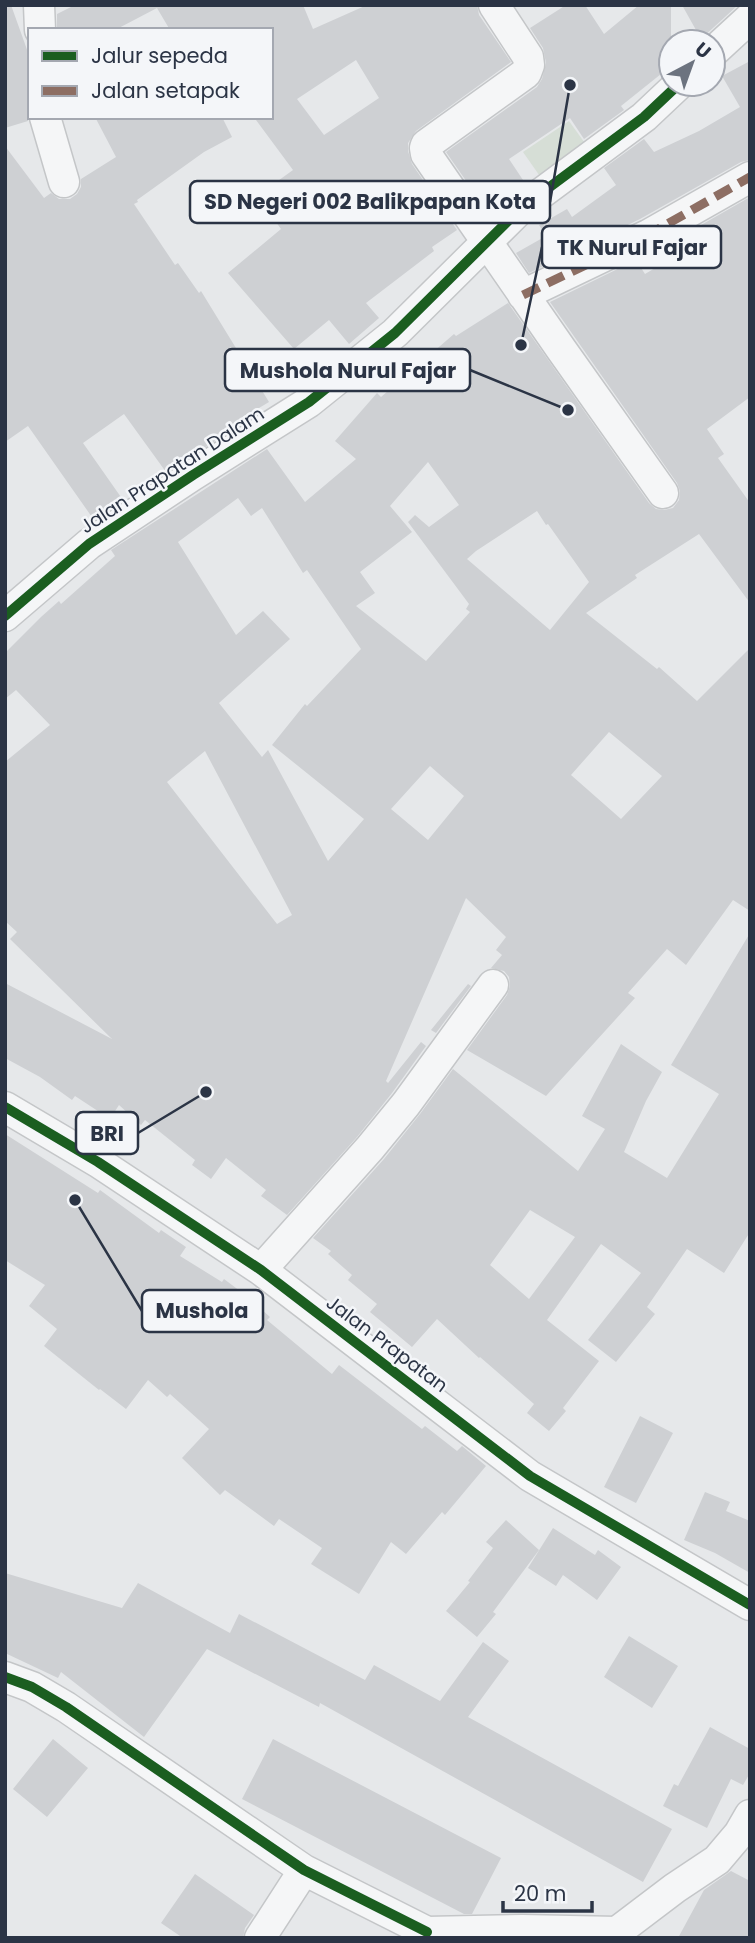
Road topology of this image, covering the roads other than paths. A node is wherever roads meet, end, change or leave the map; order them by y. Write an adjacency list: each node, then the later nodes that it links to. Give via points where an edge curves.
1 (38, 5): 4 (street)
2 (494, 5): 10 (street, via 528,57 526,73 425,148)
3 (750, 18): 5 (street)
4 (40, 28)
5 (727, 39)
6 (664, 98): 10 (street, Jalan Prapatan Dalam, via 520,209)
7 (45, 119): 9 (street)
8 (750, 177): 11 (street, via 648,235)
9 (64, 182)
10 (486, 242): 11 (street); 13 (street, Jalan Prapatan Dalam, via 395,333 309,402 89,544)
11 (523, 295): 12 (street)
12 (663, 493)
13 (5, 616)
14 (493, 985): 16 (street, via 406,1104)
15 (5, 1107): 16 (street, Jalan Prapatan, via 98,1162)
16 (261, 1270): 17 (street, Jalan Prapatan, via 530,1476)
17 (750, 1605)
18 (5, 1677): 20 (street, via 66,1707)
19 (750, 1815): 22 (street, via 718,1860)
20 (304, 1870): 21 (street); 23 (street)
21 (430, 1935): 22 (street, via 522,1930)
22 (615, 1935)
23 (260, 1938)

